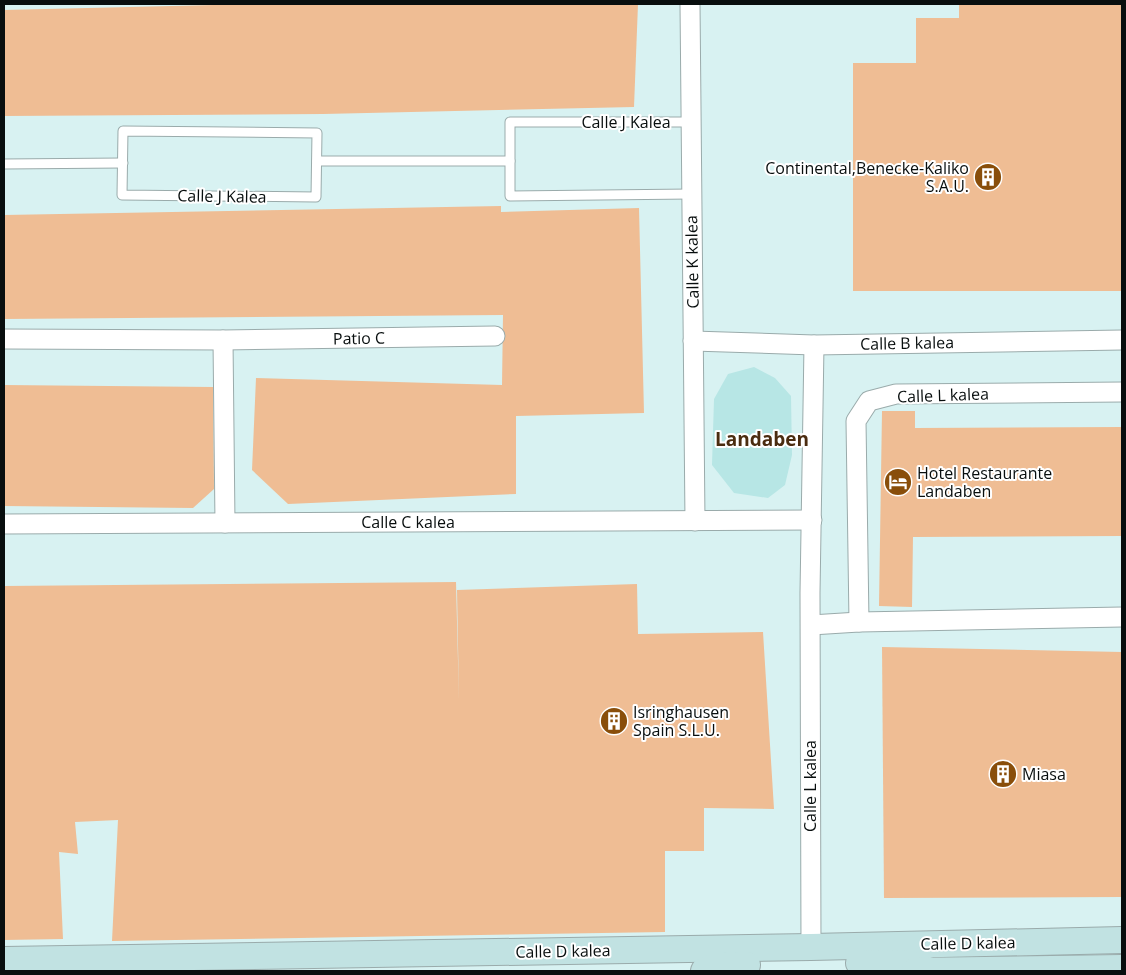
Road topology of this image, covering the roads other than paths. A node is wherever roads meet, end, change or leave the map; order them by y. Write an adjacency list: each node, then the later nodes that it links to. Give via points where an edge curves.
1 (690, 4): 2 (street, Calle K kalea)
2 (691, 122): 4 (lane, Calle J Kalea, via 510,122); 7 (street, Calle K kalea)
3 (317, 161): 4 (lane); 5 (lane, Calle J Kalea, via 317,133 123,131); 5 (lane, Calle J Kalea, via 316,198 122,195)
4 (510, 161): 7 (lane, Calle J Kalea, via 510,196)
5 (123, 163): 6 (lane)
6 (4, 164)
7 (691, 194): 12 (street, Calle K kalea)
8 (495, 336): 10 (street, Patio C)
9 (4, 339): 10 (street, Patio C)
10 (224, 340): 17 (street)
11 (1122, 340): 13 (street, Calle B kalea)
12 (693, 341): 13 (street, Calle B kalea); 15 (street, Calle K kalea)
13 (814, 345): 16 (street, Calle L kalea)
14 (1122, 392): 20 (street, Calle L kalea, via 896,394 869,401 856,421)
15 (695, 520): 16 (street, Calle C kalea); 17 (street, Calle C kalea)
16 (812, 520): 21 (street, Calle L kalea)
17 (225, 523): 18 (street, Calle C kalea)
18 (4, 524)
19 (1122, 617): 20 (street)
20 (860, 622): 21 (street)
21 (811, 625): 23 (street, Calle L kalea)
22 (1122, 940): 23 (street, Calle D kalea)
23 (811, 947): 24 (street, Calle D kalea); 26 (street, via 795,963 714,966); 28 (street, via 840,962 911,964)
24 (4, 960)
25 (1122, 968): 28 (street, Calle D kalea)
26 (704, 971)
27 (912, 971): 28 (street, Calle D kalea)
28 (931, 971)

